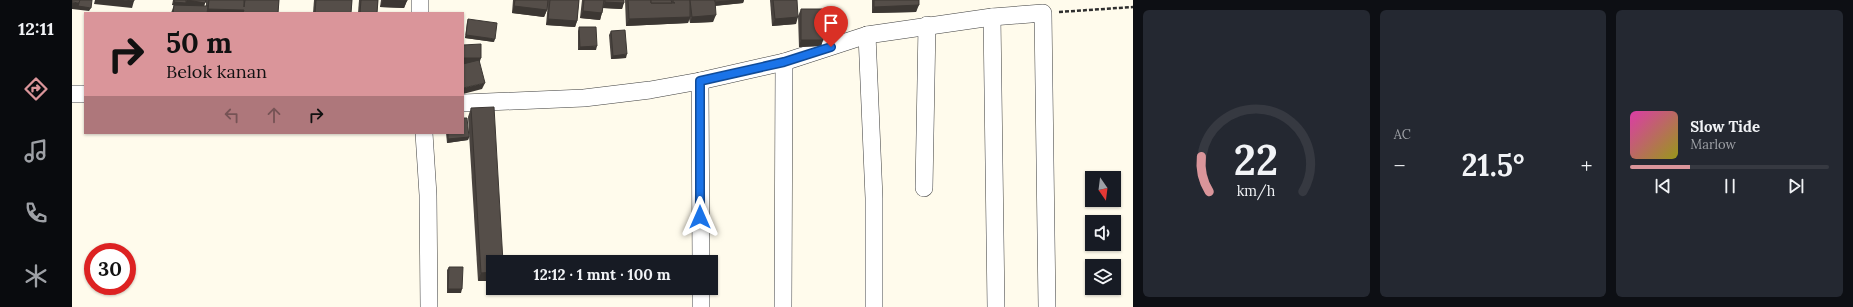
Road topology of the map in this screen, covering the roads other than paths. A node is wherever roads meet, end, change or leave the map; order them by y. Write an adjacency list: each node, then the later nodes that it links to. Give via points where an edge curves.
1 (420, 0): 3 (street)
2 (1012, 7): 4 (street); 21 (street, via 1043,13)
3 (420, 12)
4 (992, 17): 5 (street); 20 (street)
5 (927, 26): 6 (street); 13 (street)
6 (867, 35): 7 (street); 19 (street, via 874,198)
7 (784, 62): 8 (street); 18 (street)
8 (700, 81): 11 (street, via 584,98); 14 (street)
9 (72, 94): 10 (street)
10 (84, 94)
11 (464, 103)
12 (424, 134): 16 (street, via 428,195)
13 (924, 188)
14 (701, 255)
15 (701, 295): 17 (street)
16 (429, 307)
17 (701, 307)
18 (783, 307)
19 (874, 307)
20 (996, 307)
21 (1047, 307)

